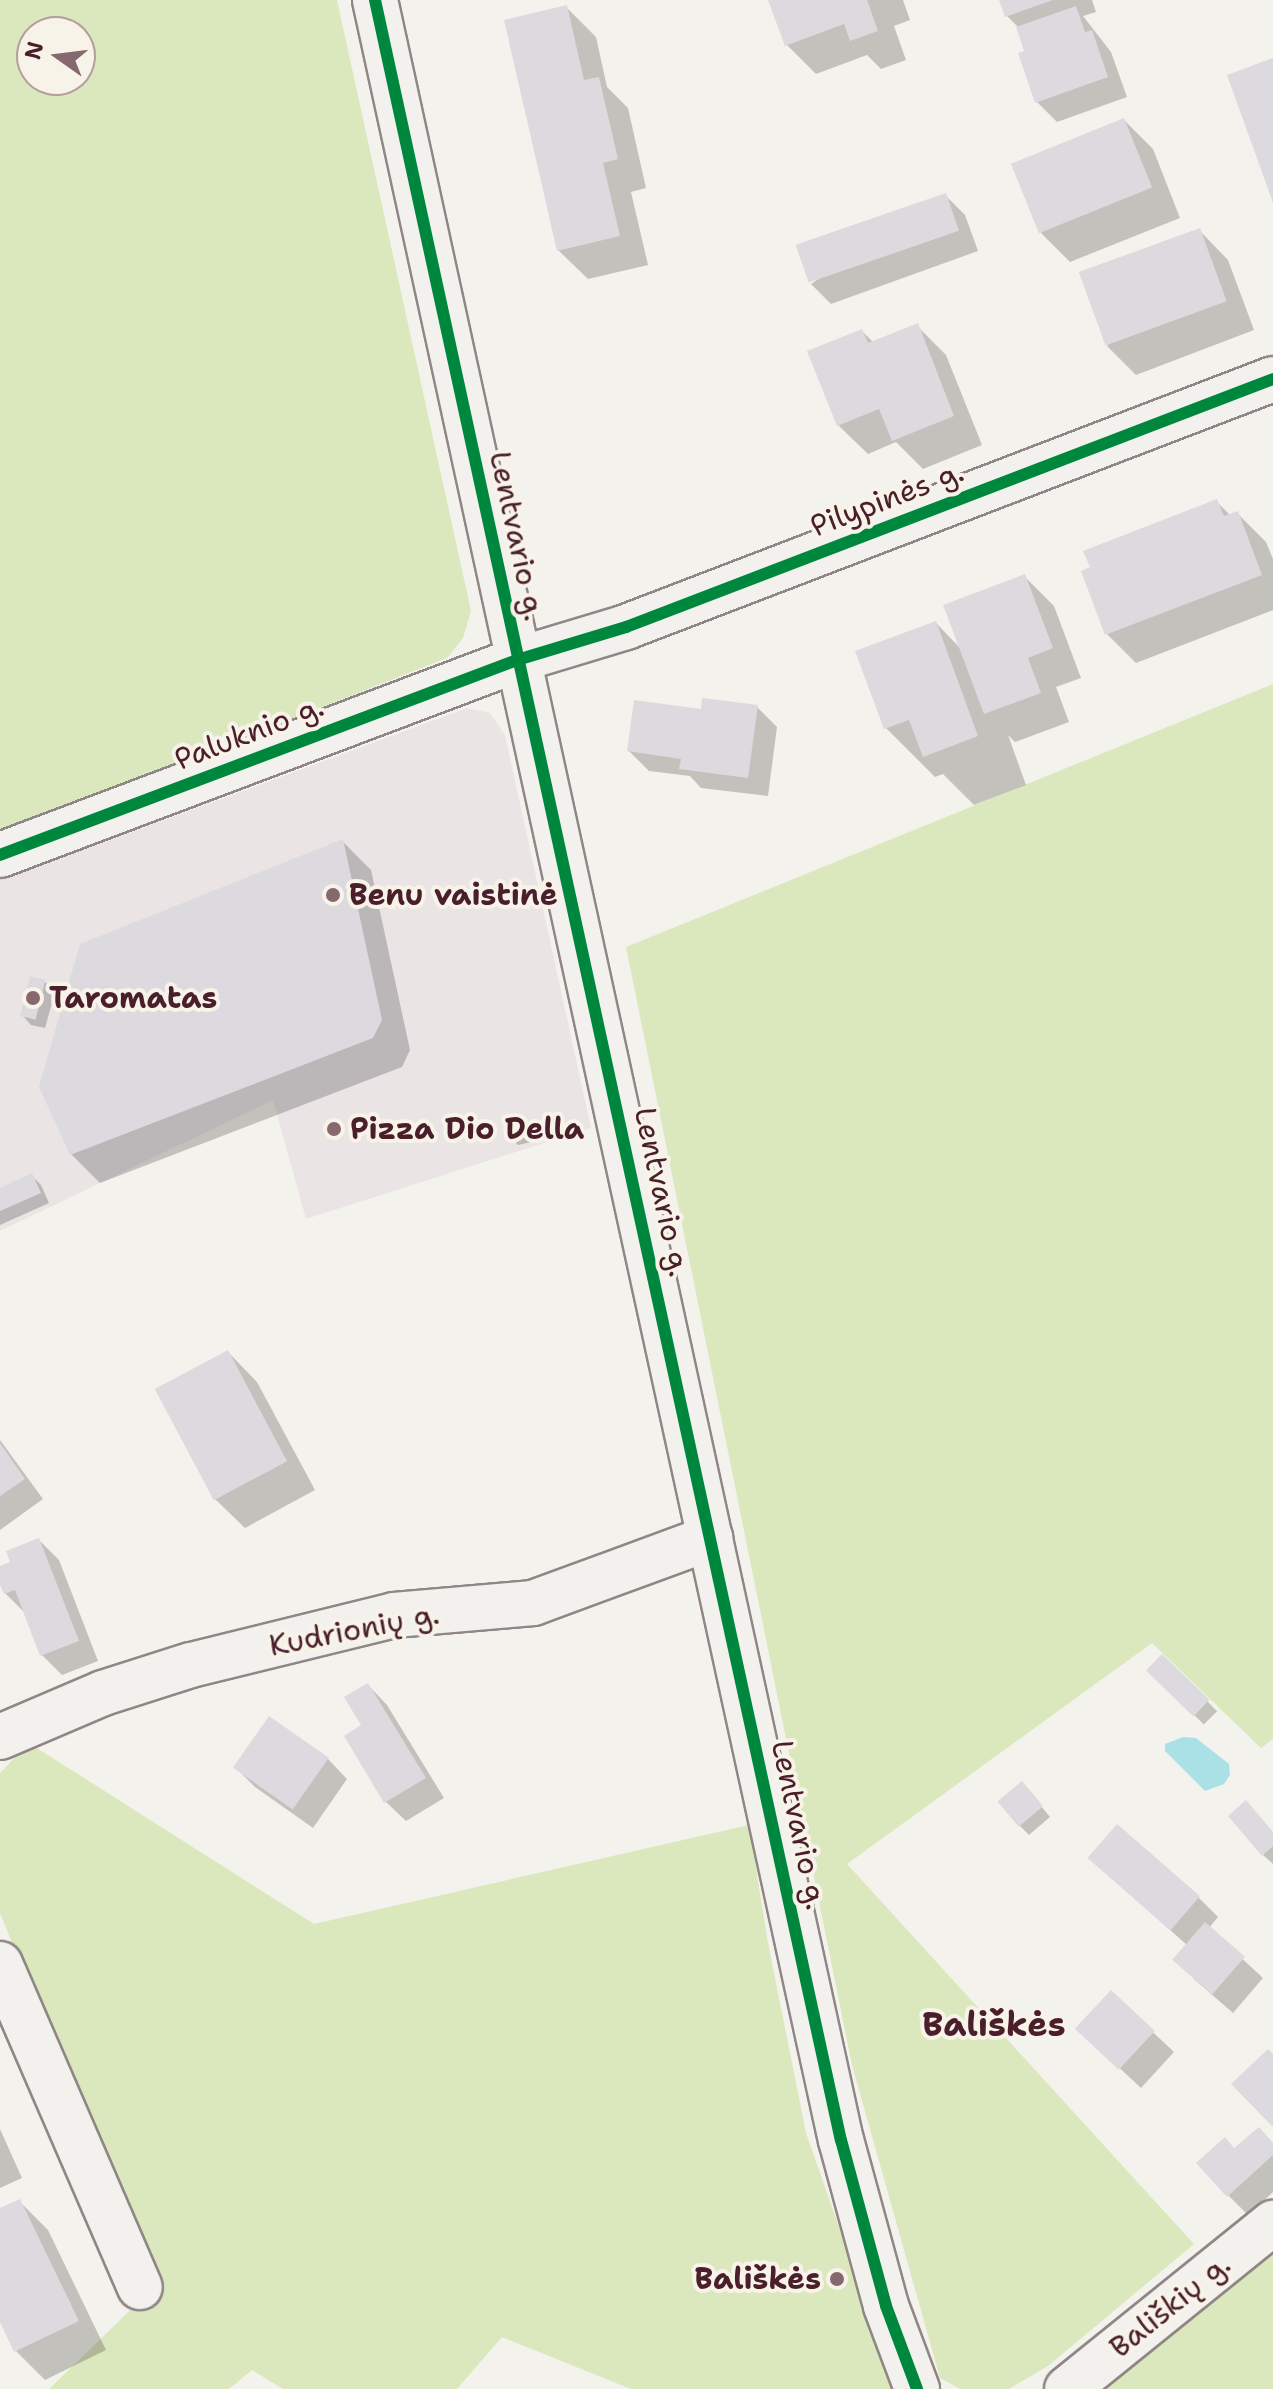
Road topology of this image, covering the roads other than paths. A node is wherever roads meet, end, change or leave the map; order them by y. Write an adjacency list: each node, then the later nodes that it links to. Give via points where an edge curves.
1 (375, 0): 3 (street, Lentvario g.)
2 (1273, 379): 3 (street, Pilypinės g., via 626,627)
3 (517, 660): 4 (street, Paluknio g.); 5 (street, Lentvario g.)
4 (0, 855)
5 (710, 1538): 6 (street, Kudrionių g., via 533,1603 394,1615 191,1665 103,1693); 10 (street, Lentvario g., via 841,2140 886,2306)
6 (0, 1737)
7 (0, 1964): 9 (street)
8 (1273, 2223): 11 (street, Bališkių g.)
9 (140, 2287)
10 (917, 2389)
11 (1067, 2389)

